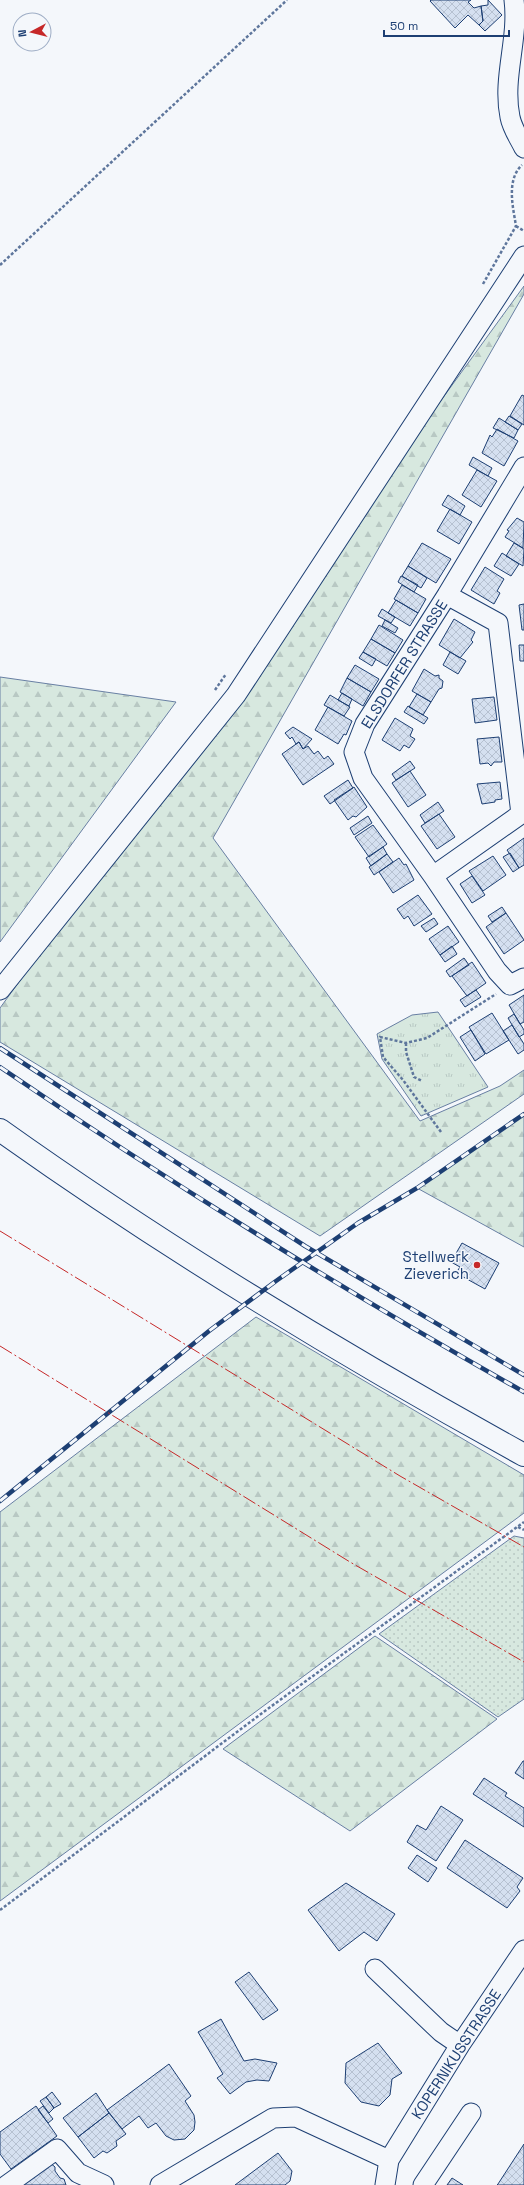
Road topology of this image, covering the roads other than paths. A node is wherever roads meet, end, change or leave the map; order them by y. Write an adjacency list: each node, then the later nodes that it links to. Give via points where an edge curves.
1 (514, 0): 2 (street)
2 (520, 24): 3 (street, via 508,100 510,118)
3 (524, 148)
4 (524, 256): 9 (street, via 236,695)
5 (524, 467): 6 (street, ELSDORFER STRASSE)
6 (447, 595): 7 (street, ELSDORFER STRASSE, via 365,724 354,752 363,778); 7 (street, via 498,623 520,814)
7 (433, 876): 8 (street, ELSDORFER STRASSE, via 497,971)
8 (517, 982)
9 (0, 990)
10 (0, 1130): 11 (main road, via 66,1177 246,1292 388,1379)
11 (524, 1455)
12 (524, 1950): 14 (street, KOPERNIKUSSTRASSE)
13 (375, 1969): 14 (street, via 441,2032)
14 (460, 2045): 16 (street, KOPERNIKUSSTRASSE)
15 (471, 2113): 21 (street)
16 (389, 2160): 19 (street, via 296,2117 273,2118); 20 (street, KOPERNIKUSSTRASSE)
17 (7, 2185): 18 (street, via 57,2148 78,2173)
18 (104, 2185)
19 (160, 2185)
20 (385, 2185)
21 (423, 2185)

